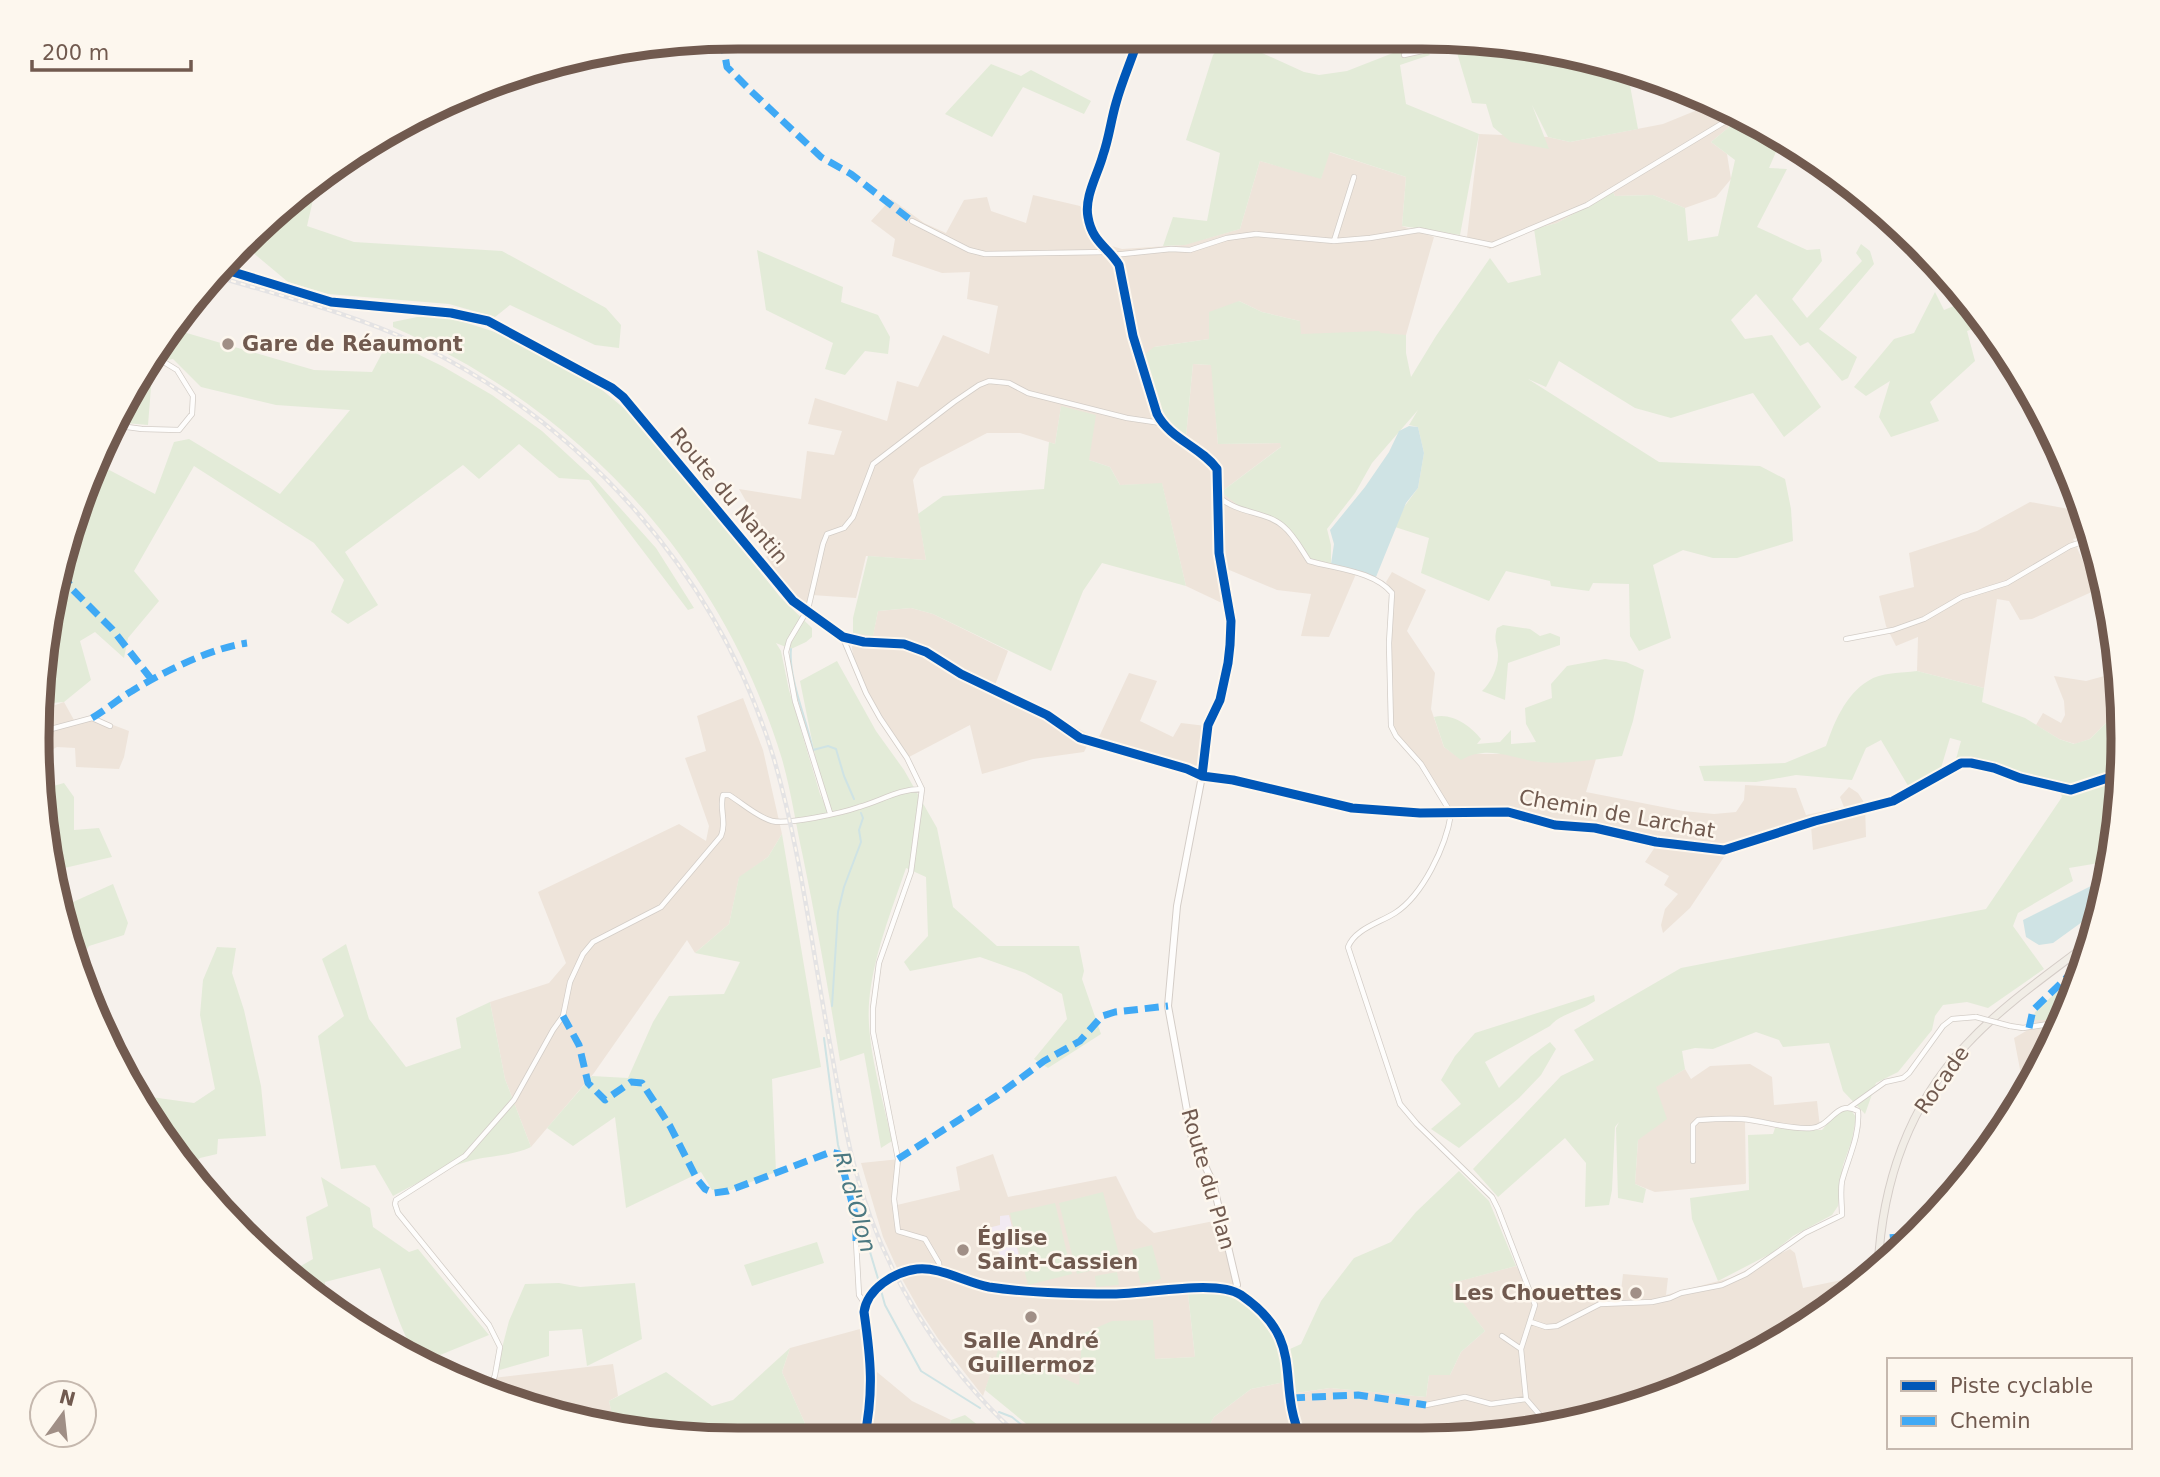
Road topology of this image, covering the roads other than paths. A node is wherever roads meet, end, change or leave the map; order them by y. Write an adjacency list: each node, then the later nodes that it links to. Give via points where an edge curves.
1 (1135, 49): 8 (street, via 1087,201 1089,223)
2 (1430, 49): 3 (street)
3 (1404, 55)
4 (1727, 120): 7 (street, via 1587,205 1492,245 1419,230)
5 (1353, 177): 7 (street)
6 (912, 221): 8 (street, via 985,254)
7 (1334, 241): 9 (street, via 1255,234 1190,250)
8 (1106, 252): 9 (street)
9 (1113, 255): 12 (street, via 1136,348)
10 (232, 272): 16 (street, Route du Nantin, via 331,302 488,321 612,388)
11 (162, 361): 13 (street, via 177,370 192,396 192,414 179,430)
12 (1162, 423): 14 (street, via 1217,469); 16 (street, via 1028,393 999,381 979,385 873,464 853,517 844,528 827,534)
13 (124, 427)
14 (1218, 496): 21 (street, via 1219,554 1231,621 1230,645 1220,700 1208,725); 25 (street, via 1238,510 1281,524 1309,561 1384,583 1392,593 1391,726)
15 (2082, 542): 18 (street, via 2007,583 1962,597 1924,619)
16 (806, 612): 17 (street, Route du Nantin); 24 (street, via 786,652)
17 (843, 637): 21 (street, Route du Nantin, via 918,649 1047,715 1080,738); 23 (street, via 866,693)
18 (1846, 639)
19 (110, 726): 20 (street, via 92,718)
20 (49, 730)
21 (1202, 776): 25 (street, Chemin de Larchat, via 1352,808); 33 (street, Route du Plan, via 1177,906 1168,1006 1192,1138 1213,1183 1237,1285)
22 (2110, 777): 25 (street, Chemin de Larchat, via 2071,790 1961,763 1893,801 1724,850 1555,825 1508,812)
23 (922, 789): 24 (street); 32 (street, via 911,872 879,963 873,1032 898,1160 894,1199 898,1231 925,1239)
24 (830, 813): 38 (street, via 771,821 723,794 721,836 661,907 597,939 583,954 570,982 563,1016 513,1100 466,1156 396,1200 398,1213 489,1325 500,1347)
25 (1451, 814): 35 (street, via 1420,889 1398,911 1351,939 1348,947 1400,1104 1492,1197 1532,1293)
26 (2076, 953): 31 (main road, Rocade, via 1980,1030 1925,1099 1892,1175)
27 (2048, 1025): 28 (street, bridge, via 2023,1028 1976,1017 1952,1019 1909,1073 1885,1082)
28 (1850, 1107): 29 (street, via 1810,1128 1741,1119 1698,1120 1693,1125); 35 (street, via 1858,1111 1859,1121 1842,1184 1842,1215 1722,1285 1652,1302 1600,1304 1557,1326)
29 (1693, 1161)
30 (856, 1241): 34 (street, via 859,1295)
31 (1879, 1254)
32 (940, 1273): 33 (street, via 992,1287 1052,1292 1133,1294 1219,1286); 34 (street, bridge, via 924,1268 904,1273 877,1287)
33 (1234, 1291): 43 (street, via 1261,1312 1283,1341)
34 (865, 1304): 42 (street, via 872,1376)
35 (1531, 1322): 37 (street)
36 (1502, 1336): 37 (street)
37 (1521, 1349): 39 (street)
38 (493, 1382)
39 (1526, 1399): 40 (street, via 1491,1404 1465,1397); 41 (street)
40 (1426, 1405)
41 (1542, 1417)
42 (866, 1428)
43 (1298, 1428)

